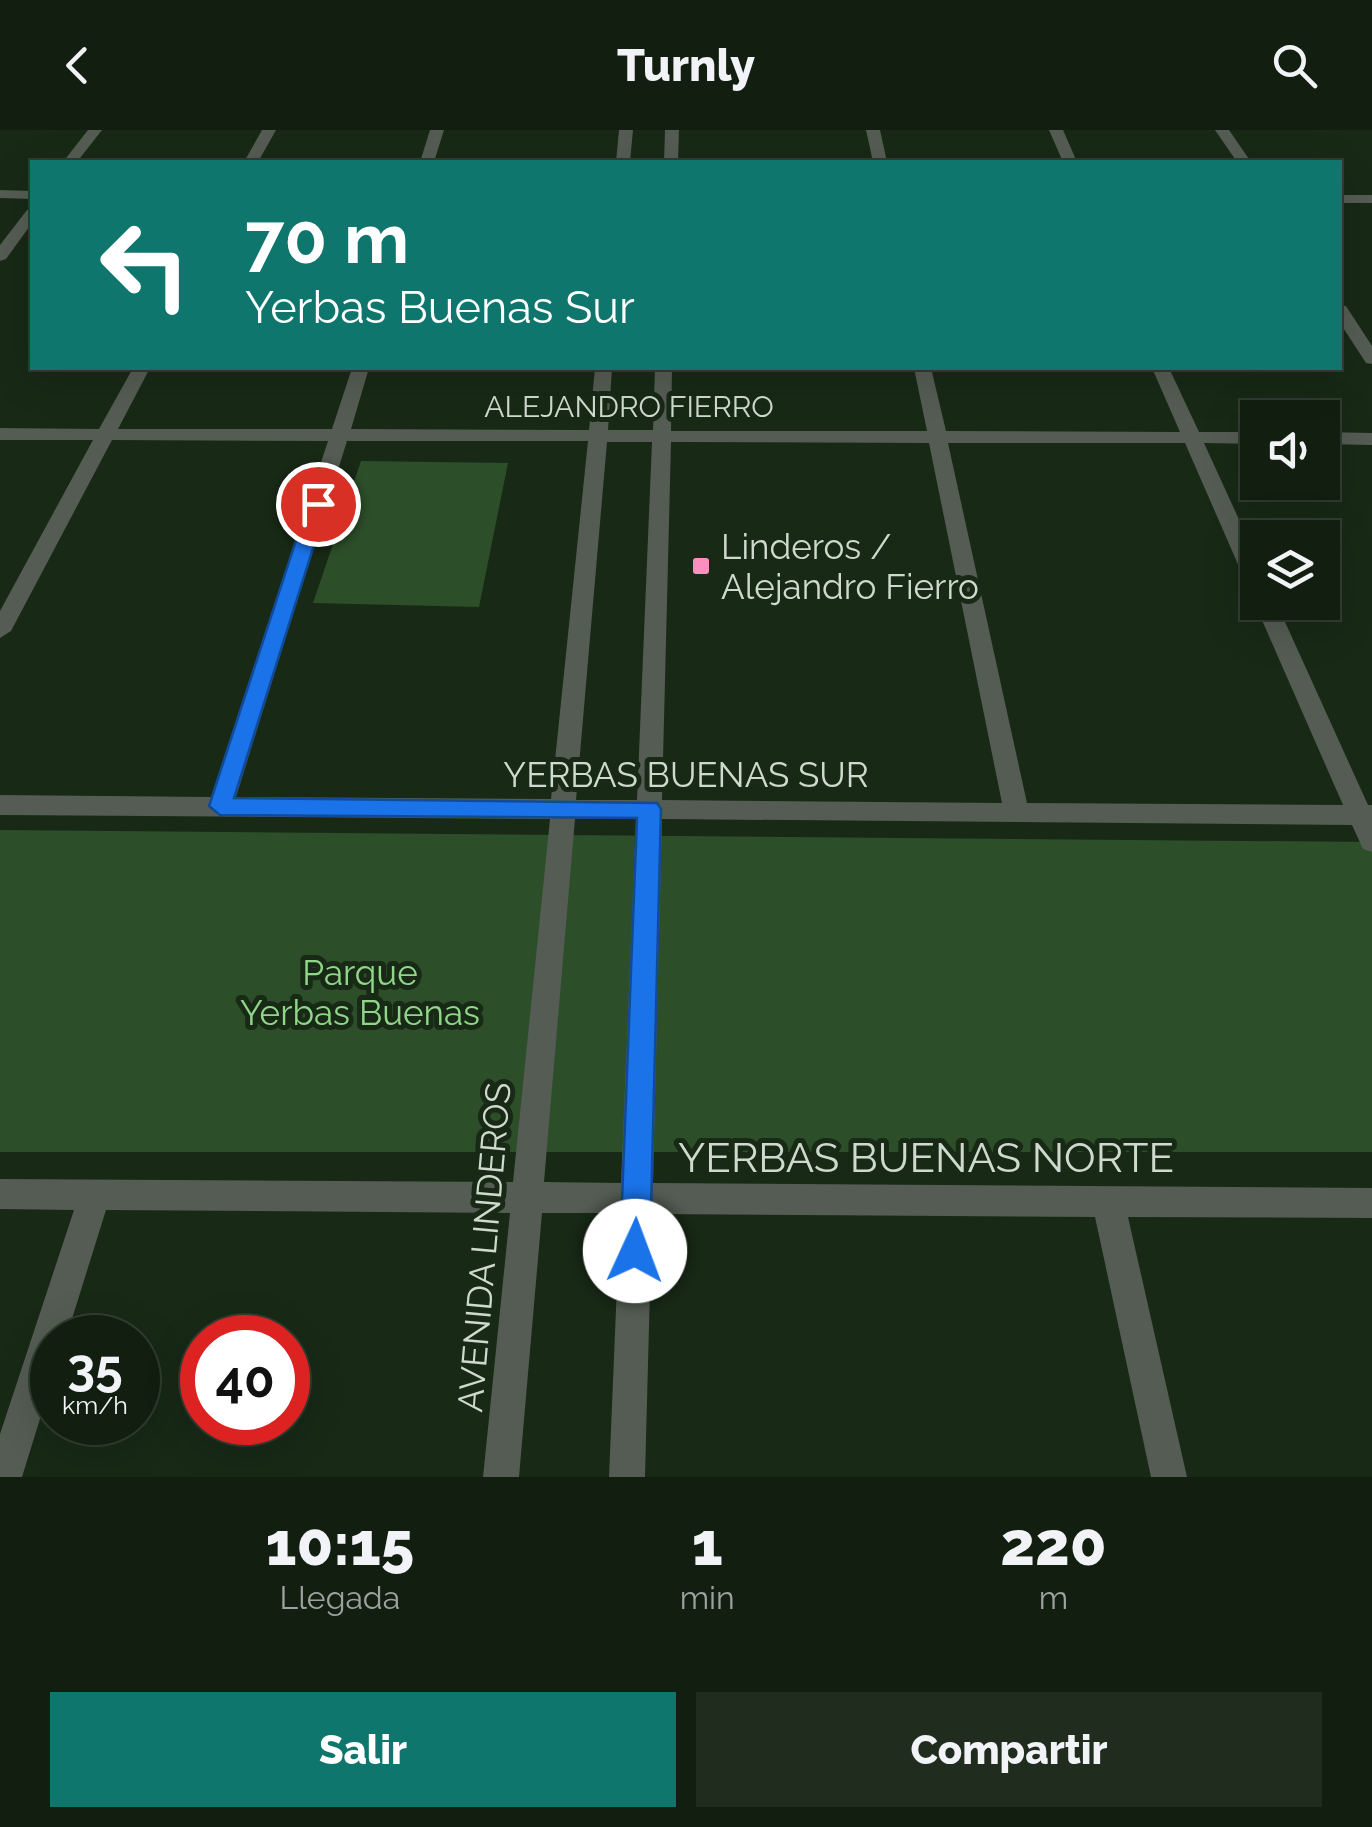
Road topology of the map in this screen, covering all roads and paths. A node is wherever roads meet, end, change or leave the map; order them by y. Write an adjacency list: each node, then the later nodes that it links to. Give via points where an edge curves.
1 (95, 130): 9 (street)
2 (269, 130): 10 (street)
3 (437, 130): 11 (street)
4 (626, 130): 12 (street)
5 (672, 130): 13 (street)
6 (873, 130): 14 (street)
7 (1056, 130): 15 (street)
8 (1222, 130): 16 (street)
9 (72, 160)
10 (252, 160)
11 (427, 160)
12 (623, 160)
13 (671, 160)
14 (880, 160)
15 (1069, 160)
16 (1243, 160)
17 (0, 194): 18 (street)
18 (30, 194)
19 (1342, 199): 20 (street)
20 (1372, 199)
21 (30, 216): 22 (street)
22 (0, 256)
23 (1342, 313): 24 (street)
24 (1372, 359)
25 (140, 370): 32 (street)
26 (360, 370): 33 (street)
27 (604, 370): 34 (street, AVENIDA LINDEROS)
28 (664, 370): 35 (street)
29 (923, 370): 36 (street)
30 (1162, 370): 37 (street)
31 (0, 434): 32 (street, ALEJANDRO FIERRO)
32 (106, 434): 33 (street, ALEJANDRO FIERRO); 43 (street)
33 (340, 435): 34 (street, ALEJANDRO FIERRO); 45 (street)
34 (598, 436): 35 (street, ALEJANDRO FIERRO); 46 (street, AVENIDA LINDEROS)
35 (662, 436): 36 (street, ALEJANDRO FIERRO); 47 (street)
36 (937, 437): 37 (street, ALEJANDRO FIERRO); 48 (street)
37 (1192, 438): 38 (street, ALEJANDRO FIERRO); 41 (street)
38 (1240, 438)
39 (1340, 438): 40 (street)
40 (1372, 438)
41 (1240, 544)
42 (1274, 620): 49 (street)
43 (0, 630)
44 (0, 805): 45 (street, YERBAS BUENAS SUR)
45 (220, 806): 46 (street, YERBAS BUENAS SUR)
46 (563, 808): 47 (street, YERBAS BUENAS SUR); 53 (street, AVENIDA LINDEROS)
47 (649, 809): 48 (street, YERBAS BUENAS SUR); 54 (street)
48 (1016, 812): 49 (street, YERBAS BUENAS SUR)
49 (1366, 815): 50 (street)
50 (1372, 842)
51 (0, 1194): 52 (street, YERBAS BUENAS NORTE)
52 (95, 1194): 53 (street, YERBAS BUENAS NORTE); 57 (street)
53 (526, 1197): 54 (street, YERBAS BUENAS NORTE); 58 (street, AVENIDA LINDEROS)
54 (636, 1198): 55 (street, YERBAS BUENAS NORTE); 59 (street)
55 (1108, 1201): 56 (street, YERBAS BUENAS NORTE); 60 (street)
56 (1372, 1203)
57 (4, 1477)
58 (501, 1477)
59 (627, 1477)
60 (1168, 1477)

